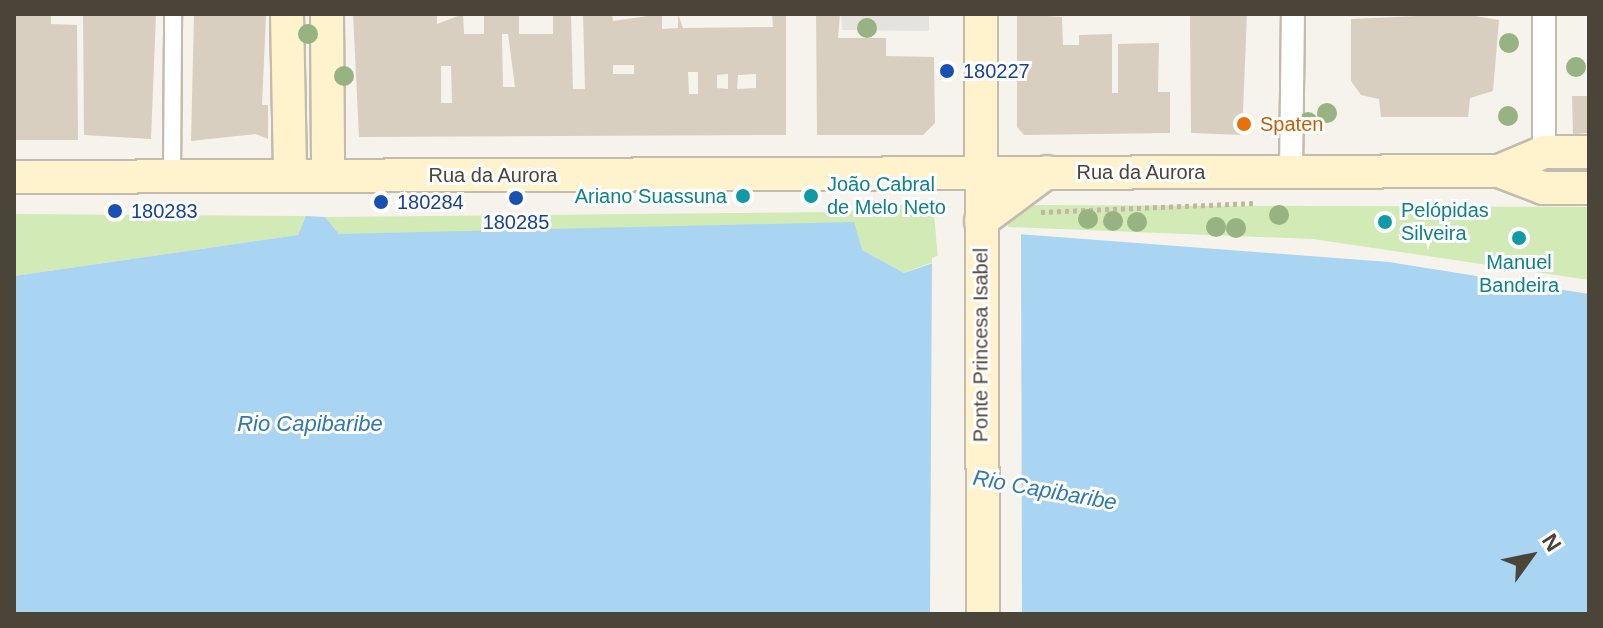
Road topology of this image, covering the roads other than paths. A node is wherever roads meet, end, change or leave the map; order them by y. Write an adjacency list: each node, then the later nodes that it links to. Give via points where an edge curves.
1 (173, 14): 13 (street)
2 (287, 14): 14 (main road)
3 (327, 14): 15 (main road)
4 (981, 14): 10 (main road, Ponte Princesa Isabel)
5 (1293, 14): 12 (street)
6 (1544, 14): 7 (street)
7 (1544, 152): 8 (main road, Rua da Aurora); 9 (main road, Rua da Aurora)
8 (1589, 152)
9 (1499, 171): 12 (main road, Rua da Aurora); 17 (main road, Rua da Aurora, via 1543,188)
10 (980, 172): 11 (main road, Rua da Aurora); 15 (main road, Rua da Aurora); 18 (main road, Ponte Princesa Isabel)
11 (1047, 172): 12 (main road, Rua da Aurora); 18 (main road)
12 (1291, 173)
13 (172, 176): 14 (main road, Rua da Aurora); 16 (main road, Rua da Aurora)
14 (290, 176): 15 (main road, Rua da Aurora)
15 (328, 176)
16 (14, 177)
17 (1589, 188)
18 (981, 231): 19 (main road, Ponte Princesa Isabel)
19 (983, 614)

